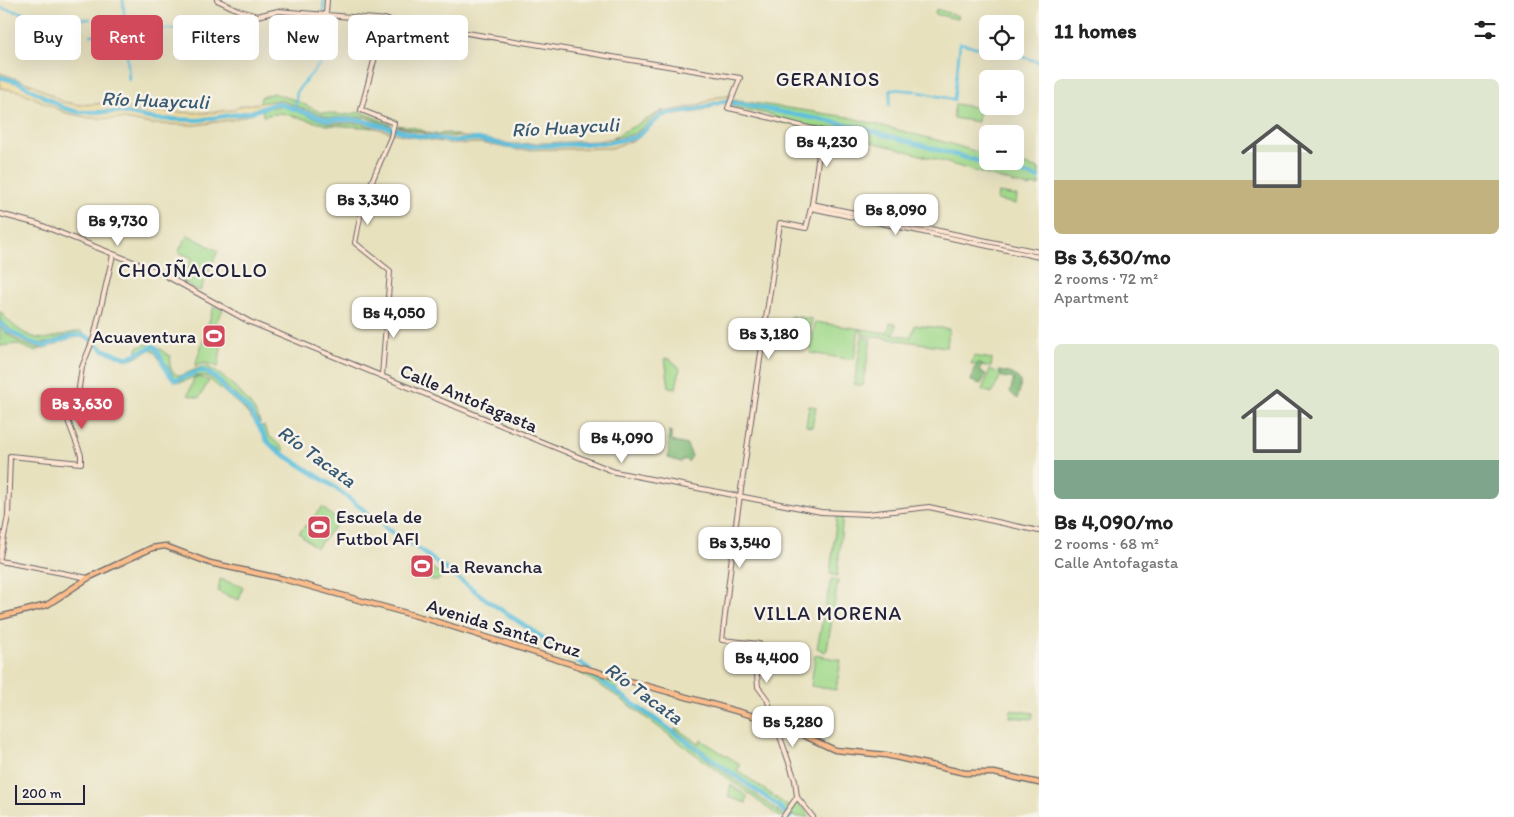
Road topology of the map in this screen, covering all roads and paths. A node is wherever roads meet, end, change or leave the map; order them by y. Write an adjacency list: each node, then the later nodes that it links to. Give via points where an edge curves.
1 (218, 0): 3 (main road, via 257,16 278,11)
2 (327, 0): 3 (main road)
3 (326, 14): 4 (main road)
4 (348, 16)
5 (468, 33): 7 (main road, via 740,78 728,108 822,131)
6 (374, 60): 12 (main road, via 361,110 394,124 362,202 355,243 390,271)
7 (812, 206): 9 (main road); 11 (main road); 13 (main road, via 806,228 780,223)
8 (0, 214): 10 (main road, Calle Antofagasta, via 38,224)
9 (1039, 252)
10 (113, 255): 12 (main road, Calle Antofagasta, via 167,276 250,322); 15 (main road, via 93,340 82,367 77,401 65,399 67,418 81,463 10,456 8,516)
11 (1039, 257)
12 (382, 376): 13 (main road, Calle Antofagasta, via 615,472)
13 (741, 496): 14 (main road, Calle Antofagasta, via 836,514 896,512 929,507); 19 (main road, via 722,640 759,644 756,663 758,687 767,699)
14 (1039, 531)
15 (0, 557)
16 (0, 561): 17 (main road)
17 (88, 578): 18 (main road, Avenida Santa Cruz, via 47,605); 19 (main road, Avenida Santa Cruz, via 152,548 166,546 199,560 427,619 593,671)
18 (0, 616)
19 (775, 722): 20 (main road, Avenida Santa Cruz, via 835,750 886,755 965,773 994,773); 21 (main road, via 795,780)
20 (1039, 783)
21 (796, 797): 22 (main road); 23 (main road)
22 (785, 815)
23 (813, 817)

